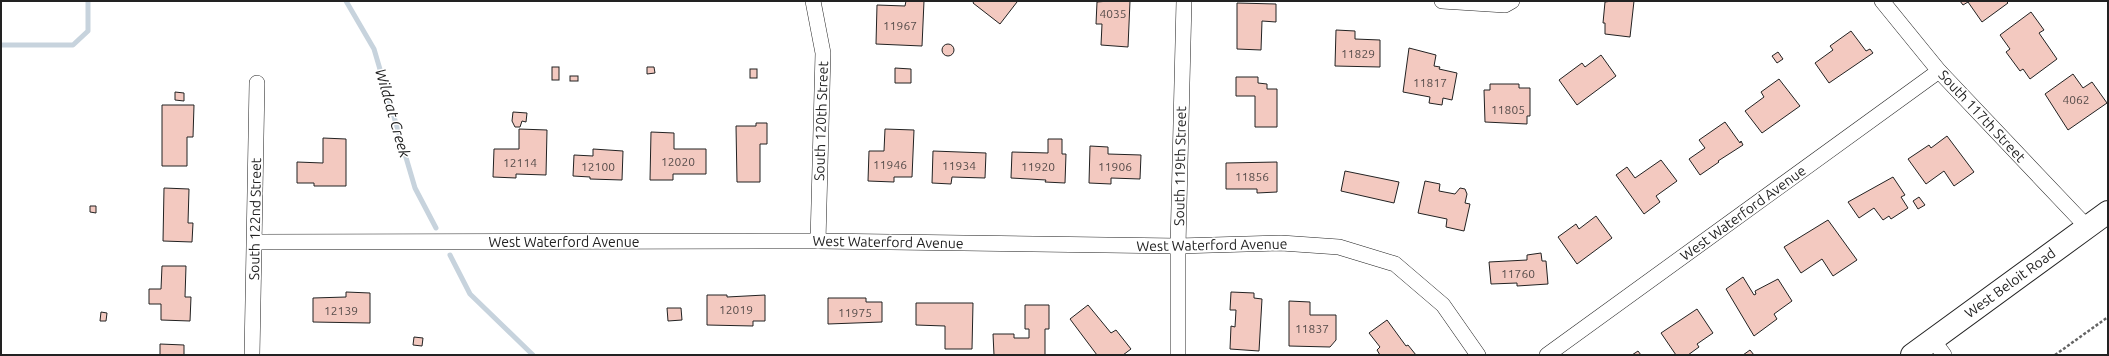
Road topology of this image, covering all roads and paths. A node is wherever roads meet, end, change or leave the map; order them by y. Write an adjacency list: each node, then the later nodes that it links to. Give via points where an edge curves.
1 (813, 1): 10 (street, South 120th Street, via 823,53)
2 (1184, 1): 12 (street, South 119th Street)
3 (1442, 1): 4 (street, via 1505,5)
4 (1512, 1)
5 (1882, 1): 6 (street, South 117th Street)
6 (1939, 71): 9 (street, South 117th Street); 18 (street, West Waterford Avenue)
7 (256, 82): 11 (street, South 122nd Street)
8 (2108, 212): 9 (main road, West Beloit Road)
9 (2087, 227): 14 (main road, West Beloit Road)
10 (818, 241): 11 (street, West Waterford Avenue); 12 (street, West Waterford Avenue)
11 (255, 242): 15 (street, South 122nd Street)
12 (1178, 246): 16 (street, South 119th Street); 17 (street, West Waterford Avenue, via 1281,243 1339,247 1395,264 1443,305)
13 (2108, 317): 20 (path)
14 (1938, 347): 19 (main road, West Beloit Road)
15 (252, 355)
16 (1178, 355)
17 (1478, 355)
18 (1547, 355)
19 (1912, 355)
20 (2056, 355)

